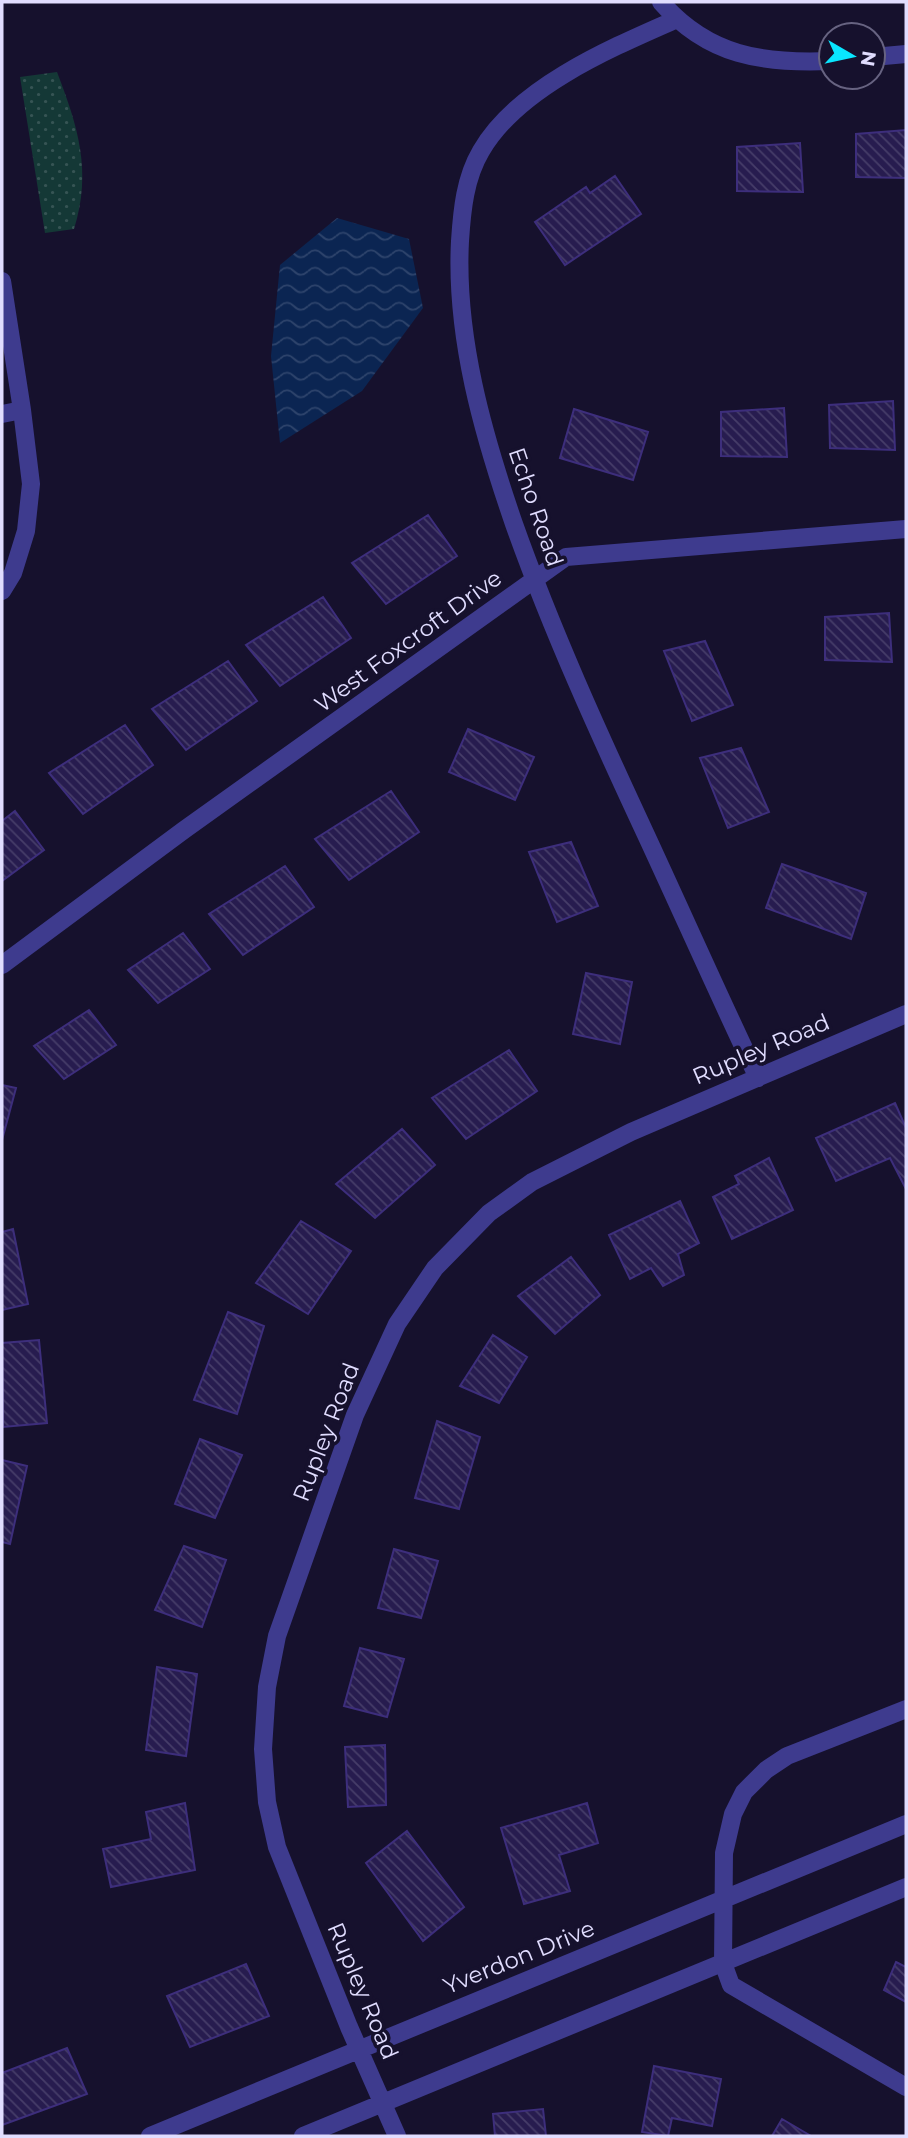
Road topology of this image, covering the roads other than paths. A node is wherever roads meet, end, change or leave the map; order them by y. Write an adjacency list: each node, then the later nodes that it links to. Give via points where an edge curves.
1 (661, 2): 2 (street)
2 (677, 19): 5 (street, via 708,42 736,54); 10 (street, Echo Road, via 523,101 496,126 478,154 466,191 459,267 466,340 481,418)
3 (906, 54): 4 (street)
4 (887, 56)
5 (817, 61)
6 (2, 281): 7 (street)
7 (22, 411): 8 (street); 11 (street, via 31,484 13,573)
8 (2, 414)
9 (906, 529): 10 (street, West Foxcroft Drive, via 566,557)
10 (534, 580): 12 (street, West Foxcroft Drive); 14 (street, Echo Road, via 612,763)
11 (2, 592)
12 (2, 965)
13 (906, 1014): 14 (street, Rupley Road)
14 (758, 1078): 20 (street, Rupley Road, via 631,1132 532,1182 489,1213 435,1268 397,1324 355,1415 276,1636 263,1749 267,1802 277,1847)
15 (906, 1709): 18 (street, via 788,1756 751,1784 733,1814 724,1853)
16 (906, 1824): 18 (street, Yverdon Drive)
17 (906, 1887): 19 (street)
18 (723, 1899): 19 (street); 20 (street, Yverdon Drive)
19 (723, 1963): 21 (street, via 731,1985); 22 (street)
20 (360, 2050): 22 (street, Rupley Road); 23 (street, Yverdon Drive)
21 (906, 2087)
22 (384, 2103): 24 (street); 25 (street, Rupley Road)
23 (150, 2136)
24 (303, 2136)
25 (397, 2136)

